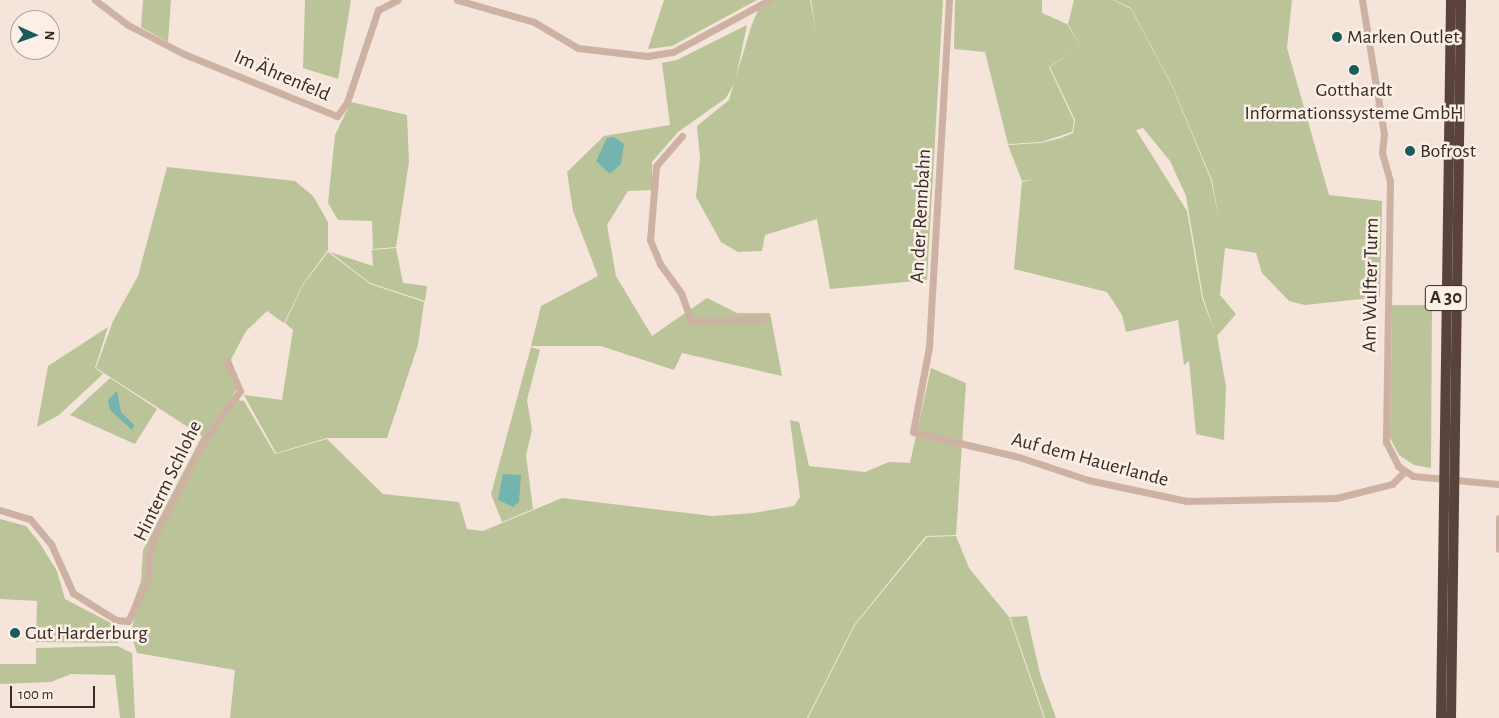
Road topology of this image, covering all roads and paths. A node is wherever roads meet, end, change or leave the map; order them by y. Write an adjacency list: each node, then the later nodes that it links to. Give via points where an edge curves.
1 (95, 0): 2 (street, Im Ährenfeld, via 128,25 184,54 337,116 347,102 378,10)
2 (398, 0)
3 (457, 0): 4 (street, via 534,22 578,48 647,56 673,52)
4 (769, 0)
5 (949, 0): 12 (street, An der Rennbahn, via 929,347)
6 (1362, 0): 13 (street, Am Wulfter Turm, via 1384,134 1382,153 1389,173 1386,442)
7 (1451, 0): 18 (highway, A 30)
8 (1461, 0): 19 (highway, A 30)
9 (682, 136): 10 (street, via 656,166 650,240 660,264 681,294 691,321)
10 (762, 319)
11 (227, 361): 15 (street, Hinterm Schlohe, via 240,391 206,437 156,533 149,554 148,579 128,621 116,620 85,604 73,593 51,544 30,519)
12 (913, 432): 13 (street, Auf dem Hauerlande, via 1010,455 1088,480 1187,501 1336,498 1392,484)
13 (1404, 472): 14 (street, via 1425,478 1471,479)
14 (1499, 484)
15 (0, 510)
16 (1499, 518): 17 (street)
17 (1499, 549)
18 (1441, 718)
19 (1452, 718)

